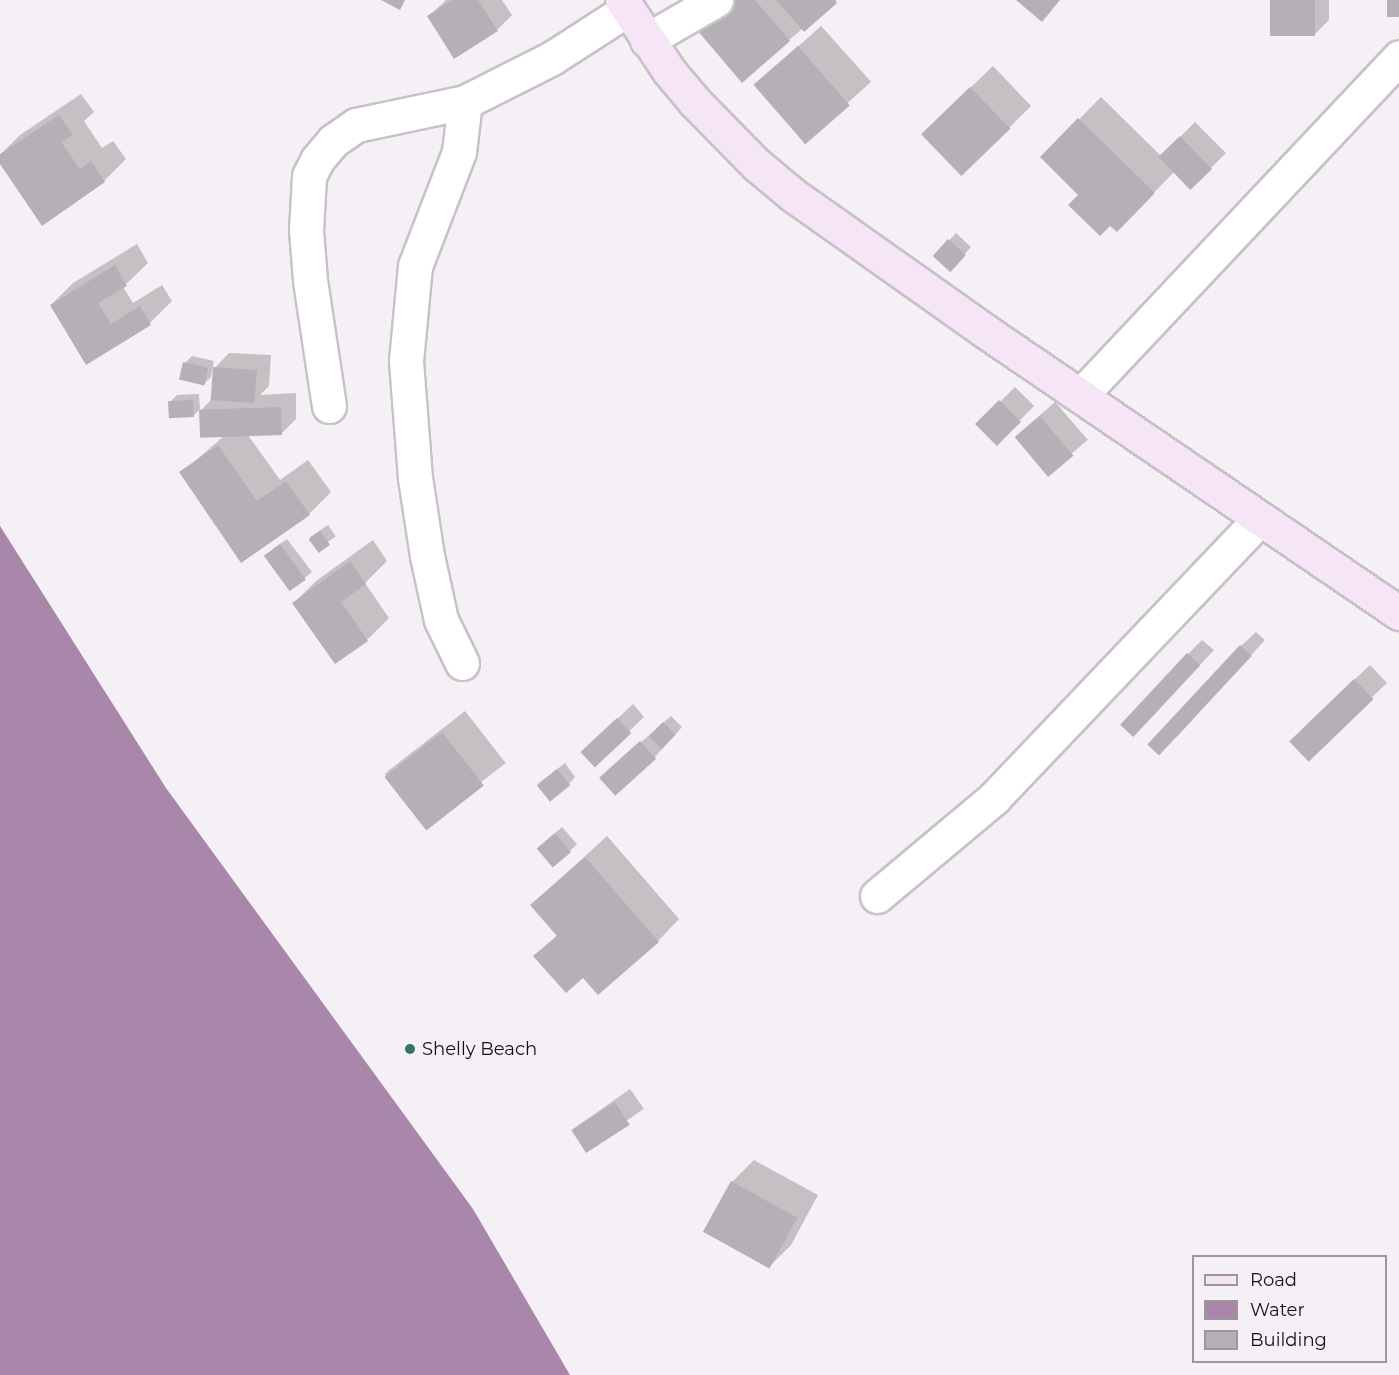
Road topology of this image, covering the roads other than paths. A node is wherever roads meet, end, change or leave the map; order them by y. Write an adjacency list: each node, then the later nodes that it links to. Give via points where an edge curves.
1 (716, 0): 3 (street)
2 (625, 4): 3 (street); 5 (street, via 552,58)
3 (647, 40): 6 (street, via 694,101 793,195)
4 (1393, 50): 6 (street)
5 (465, 102): 7 (street, via 356,125 333,141 309,176 306,200 310,280); 10 (street, via 459,152 415,266 406,361 415,478 427,556 441,620)
6 (1081, 395): 8 (street)
7 (329, 406)
8 (1260, 519): 9 (street); 11 (street, via 994,798)
9 (1399, 613)
10 (462, 663)
11 (876, 896)

